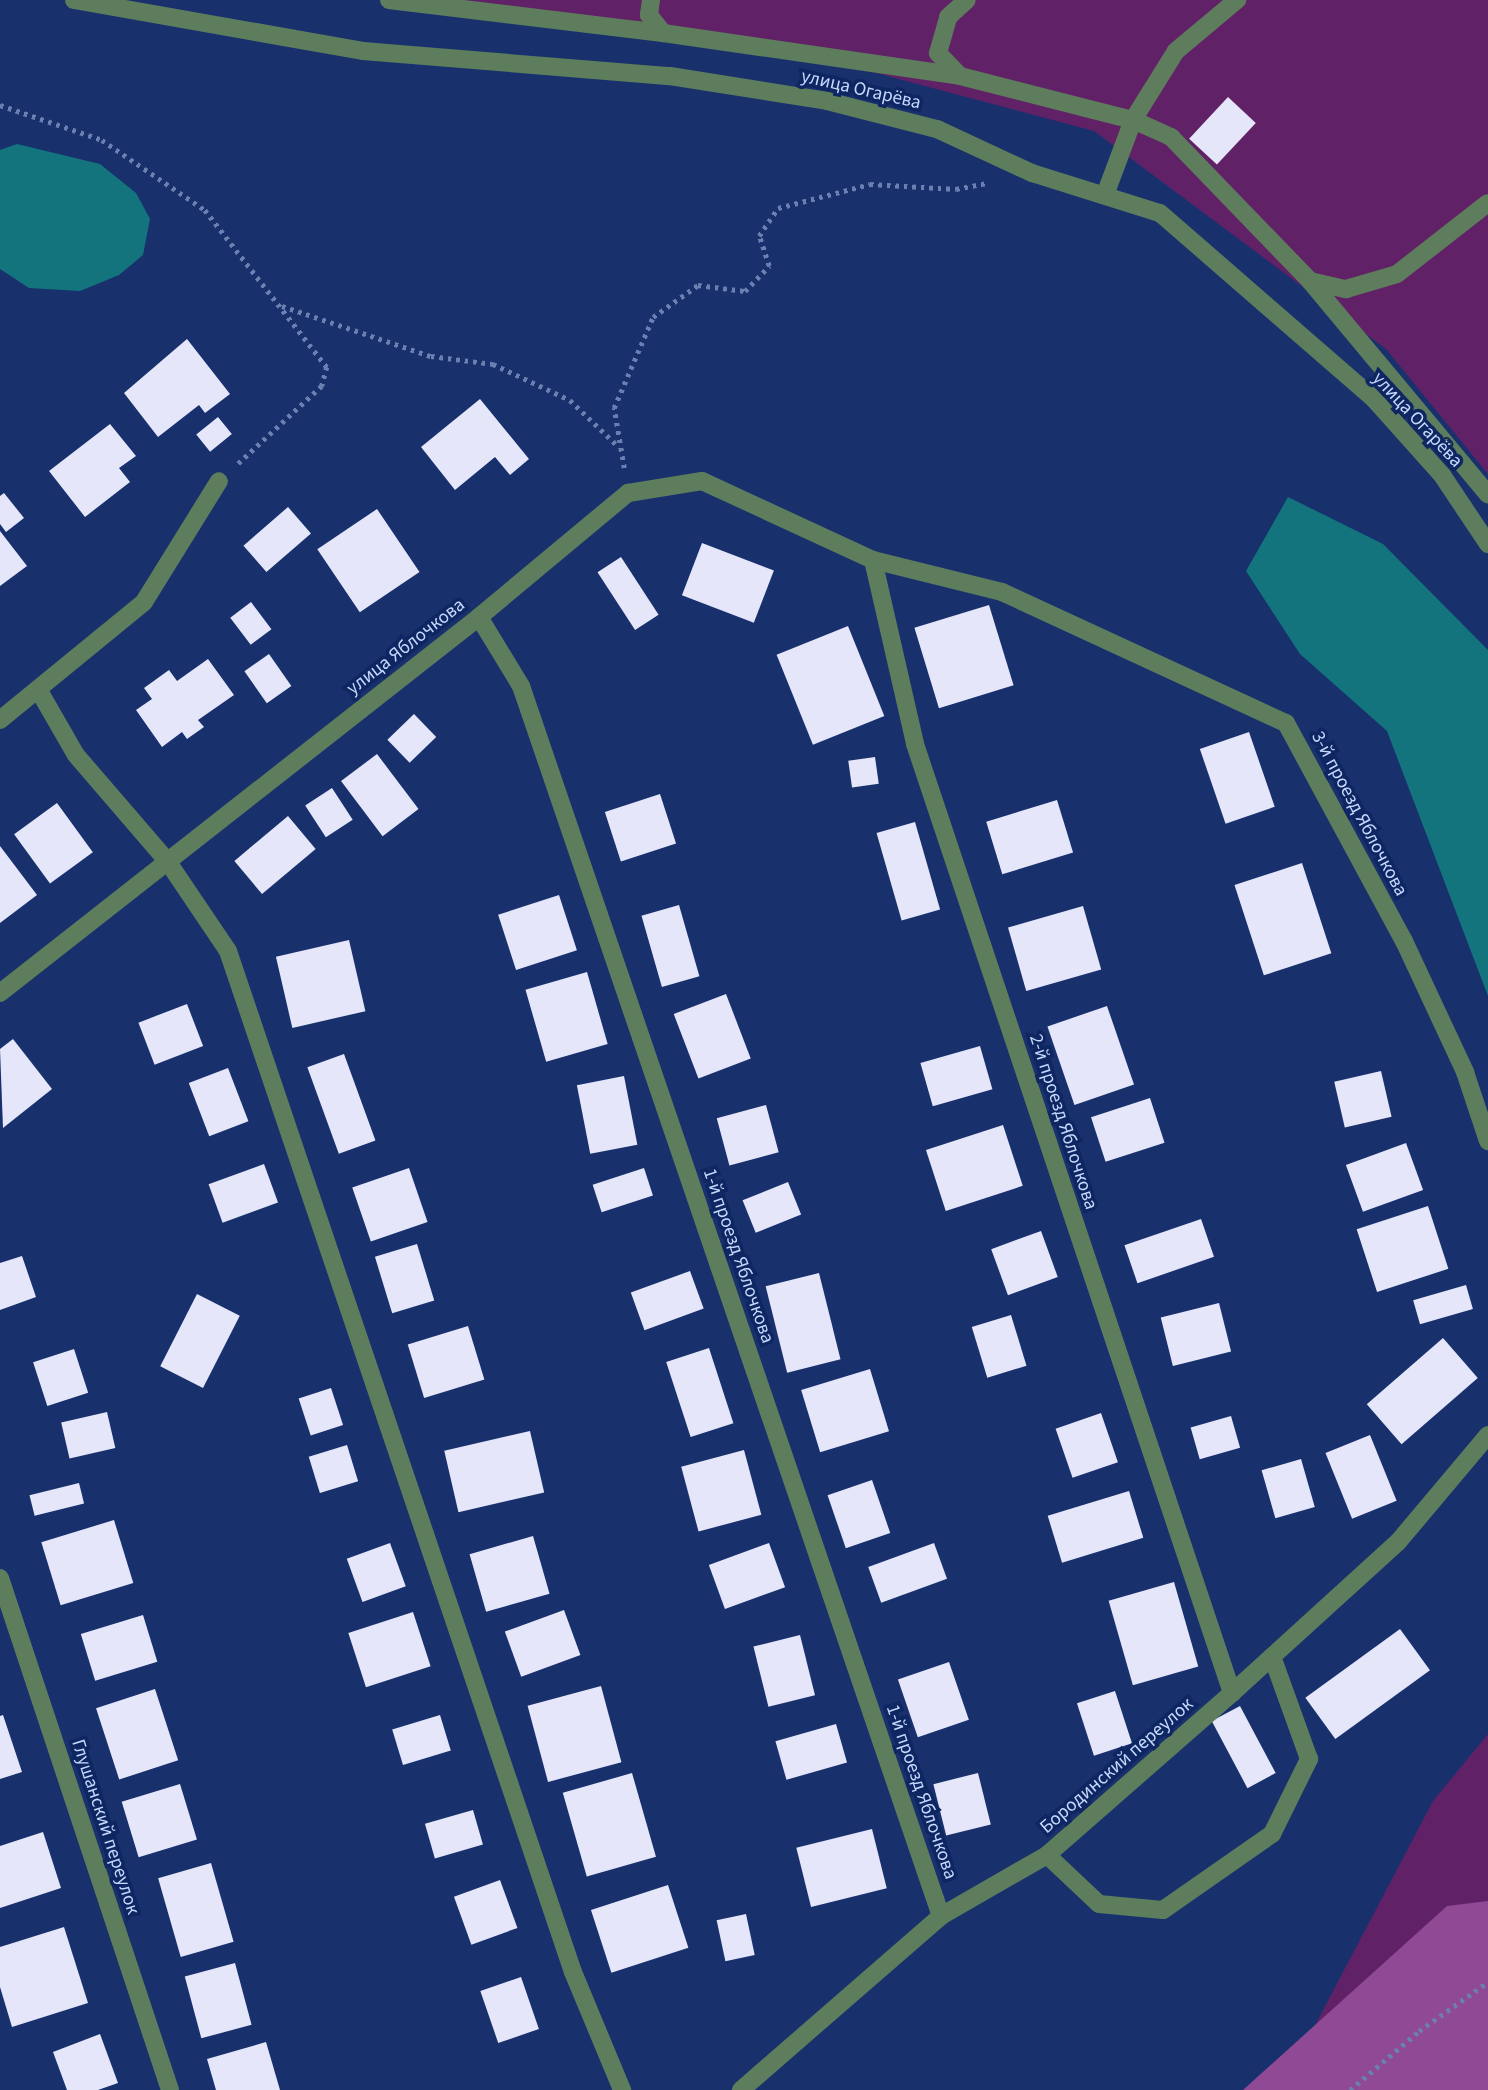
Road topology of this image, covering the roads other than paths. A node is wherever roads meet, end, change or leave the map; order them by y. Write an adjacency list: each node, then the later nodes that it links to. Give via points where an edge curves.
1 (74, 0): 9 (street, улица Огарёва, via 363,51 670,76 827,101 937,129 1032,173)
2 (389, 0): 6 (street)
3 (651, 0): 6 (street, via 649,15)
4 (967, 0): 7 (street, via 948,17 938,53)
5 (1237, 0): 8 (street, via 1176,51)
6 (663, 33): 7 (street)
7 (960, 76): 8 (street)
8 (1133, 120): 9 (street); 11 (street, via 1171,137)
9 (1105, 195): 14 (street, улица Огарёва, via 1160,212 1374,399 1442,475)
10 (1488, 203): 11 (street, via 1397,274 1346,289)
11 (1310, 281): 13 (street)
12 (219, 481): 17 (street, via 144,603)
13 (1488, 495)
14 (1488, 544)
15 (873, 560): 16 (street, улица Яблочкова, via 702,481 628,493); 21 (street, 3-й проезд Яблочкова, via 1002,592 1286,723 1404,941 1465,1072); 25 (street, 2-й проезд Яблочкова, via 915,744)
16 (479, 617): 19 (street, улица Яблочкова); 27 (street, 1-й проезд Яблочкова, via 521,686)
17 (38, 689): 18 (street); 19 (street, via 76,754)
18 (0, 720)
19 (168, 862): 20 (street, улица Яблочкова); 29 (street, via 228,951 569,1959)
20 (0, 993)
21 (1488, 1141)
22 (1488, 1435): 24 (street, Бородинский переулок, via 1398,1542)
23 (0, 1578): 28 (street, Глушанский переулок)
24 (1272, 1656): 25 (street, Бородинский переулок); 26 (street, via 1308,1759 1272,1834 1163,1910 1100,1904)
25 (1232, 1693): 26 (street, Бородинский переулок)
26 (1047, 1855): 27 (street, Бородинский переулок)
27 (941, 1916): 30 (street, Бородинский переулок)
28 (170, 2090)
29 (622, 2090)
30 (741, 2090)

